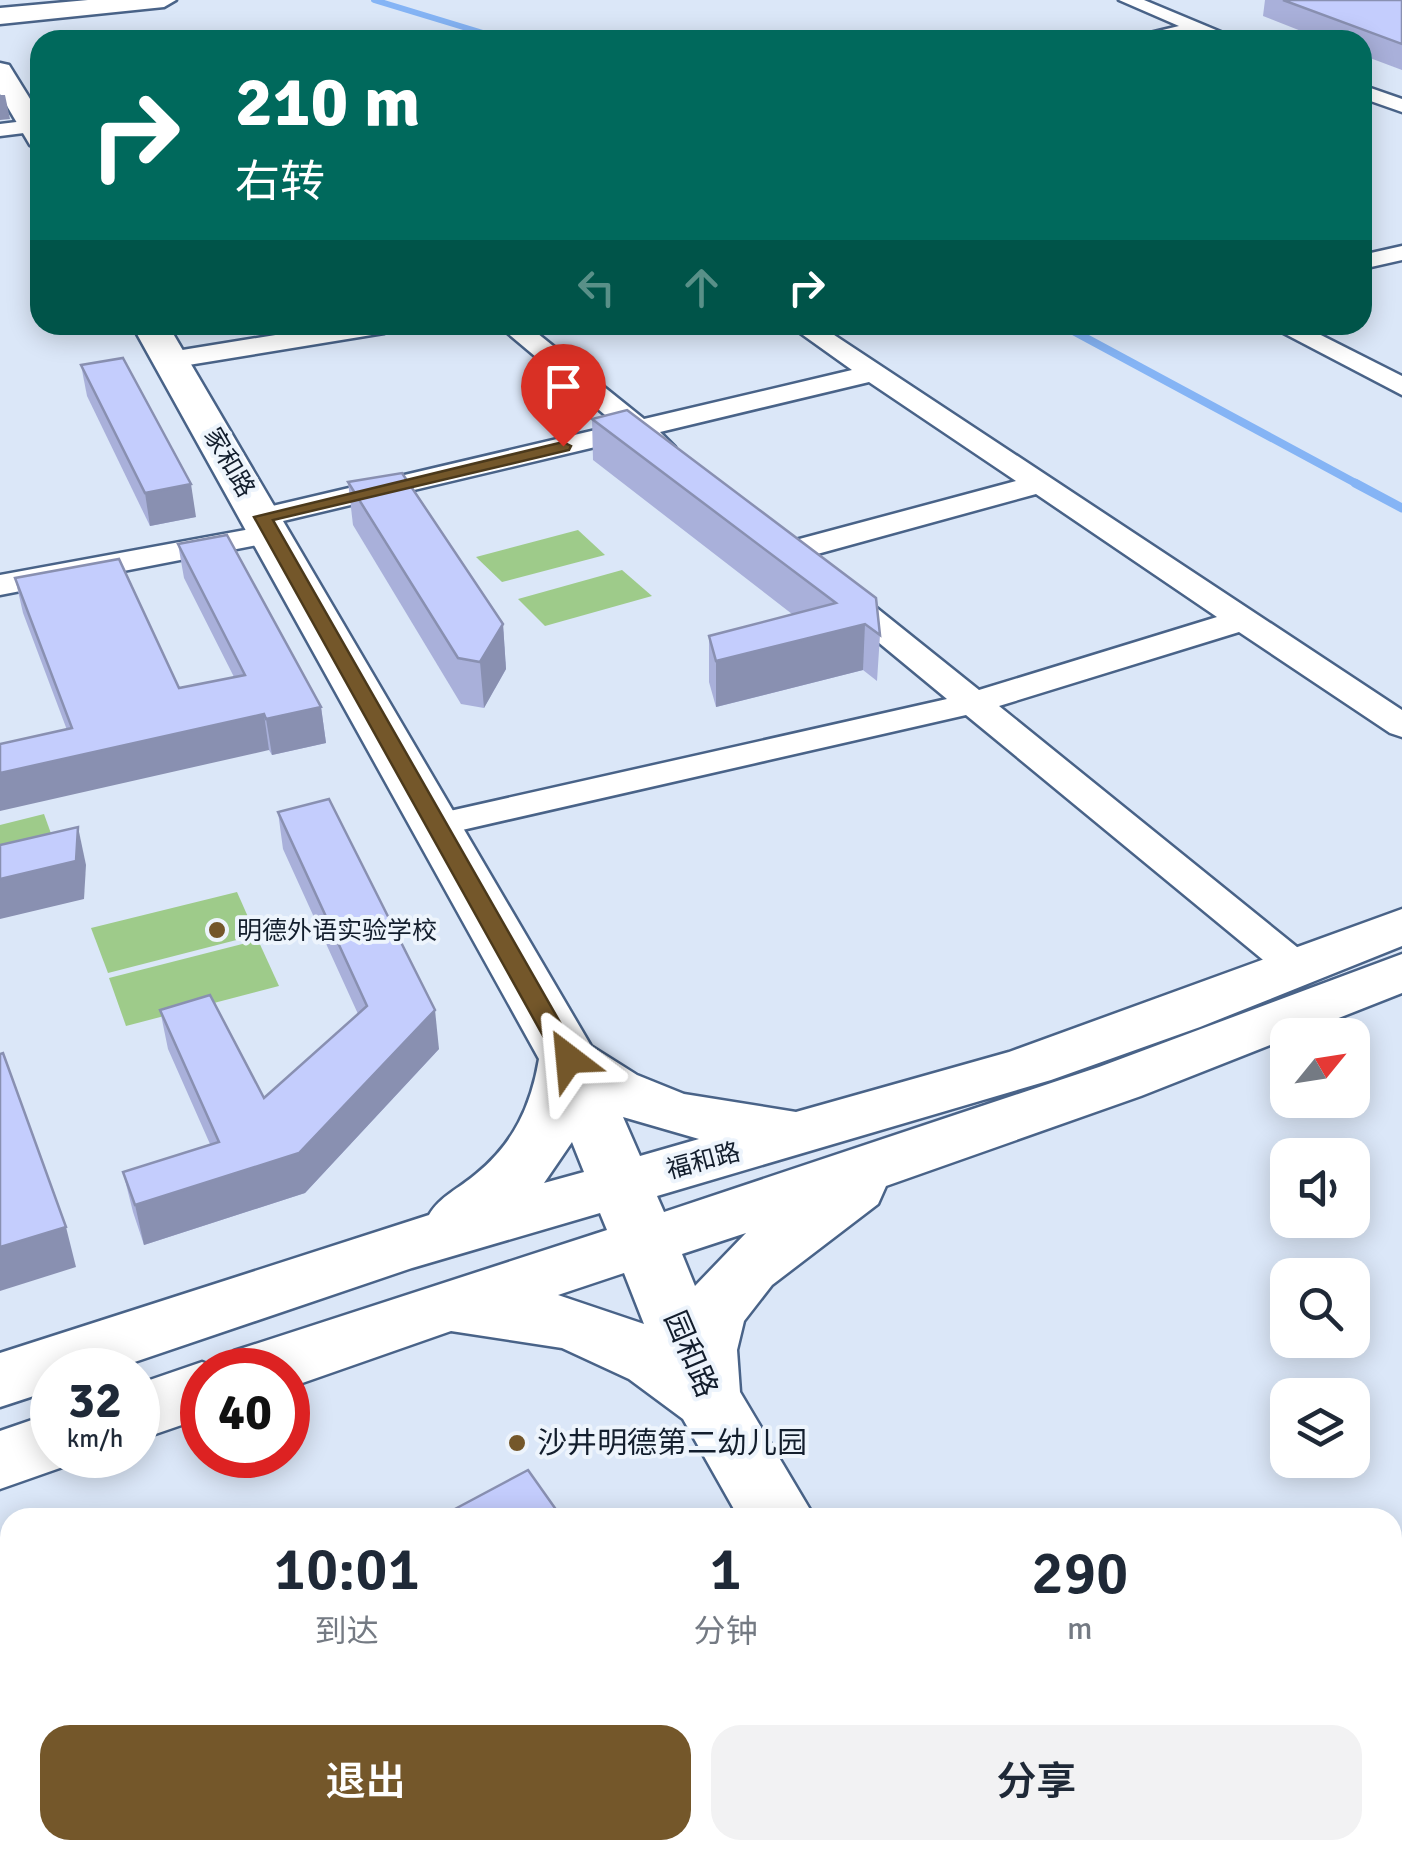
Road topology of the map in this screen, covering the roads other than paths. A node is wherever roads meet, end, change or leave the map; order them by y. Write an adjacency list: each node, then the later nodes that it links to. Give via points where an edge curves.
1 (164, 0): 3 (main road)
2 (1128, 0): 4 (street)
3 (0, 16)
4 (1200, 28): 5 (street); 6 (street)
5 (1188, 30)
6 (1205, 30)
7 (0, 70): 10 (main road)
8 (1372, 95): 9 (street)
9 (1402, 106)
10 (30, 119)
11 (0, 130): 12 (street)
12 (30, 131)
13 (1402, 253): 14 (street)
14 (1372, 260)
15 (252, 335): 19 (street)
16 (523, 335): 22 (street)
17 (817, 335): 20 (street)
18 (1300, 335): 21 (street)
19 (160, 342): 25 (main road, 家和路)
20 (874, 373): 22 (street); 24 (street)
21 (1402, 388)
22 (638, 429): 23 (street); 25 (street)
23 (683, 466)
24 (1040, 484): 27 (street); 29 (street)
25 (267, 525): 28 (street); 32 (main road, 家和路)
26 (758, 527): 27 (street)
27 (788, 552): 30 (street)
28 (0, 585)
29 (1242, 620): 30 (street); 31 (street)
30 (974, 703): 32 (street); 34 (street)
31 (1402, 726)
32 (436, 825): 36 (main road, 家和路)
33 (1402, 926): 34 (main road, 福和路)
34 (1299, 968): 37 (main road, 福和路, via 1048,1059)
35 (1402, 972): 38 (main road, 福和路, via 1214,1047)
36 (569, 1059): 37 (main road, via 628,1097 706,1121); 39 (main road, 家和路); 40 (main road, via 556,1120 511,1180 439,1231)
37 (835, 1124): 39 (main road, 福和路)
38 (894, 1160): 39 (main road, 福和路); 44 (main road, via 731,1284 703,1339)
39 (631, 1212): 40 (main road, 福和路); 41 (main road, 福和路); 44 (main road, 园和路)
40 (394, 1250): 43 (main road, 福和路)
41 (426, 1312): 42 (main road, 福和路); 44 (main road, via 512,1312 594,1331 656,1360)
42 (310, 1352)
43 (0, 1380)
44 (710, 1401): 47 (main road, 园和路)
45 (30, 1450): 46 (main road)
46 (0, 1460)
47 (772, 1508)

